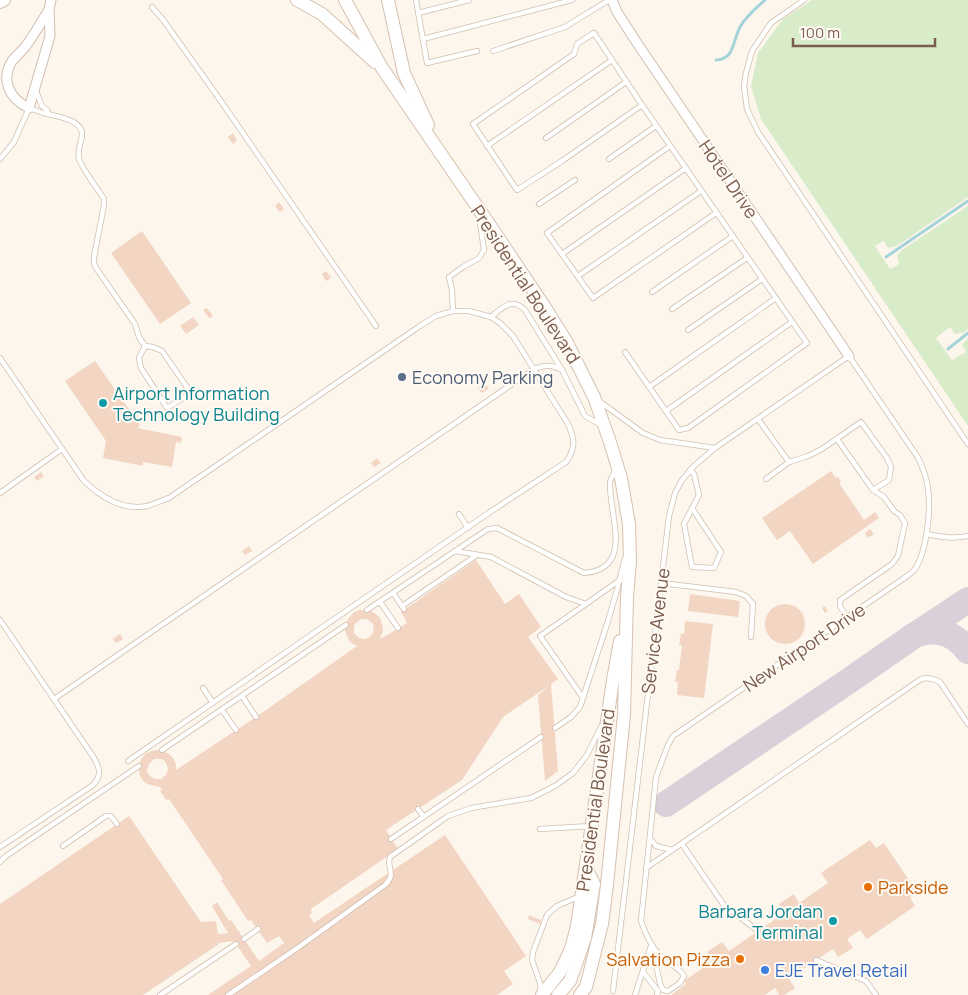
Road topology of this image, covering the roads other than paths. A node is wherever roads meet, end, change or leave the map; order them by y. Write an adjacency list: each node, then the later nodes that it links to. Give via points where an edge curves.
1 (4, 0): 11 (main road)
2 (51, 0): 13 (street)
3 (297, 0): 19 (main road, via 322,14)
4 (345, 0): 19 (main road, Presidential Boulevard)
5 (388, 0): 29 (main road, via 404,72)
6 (416, 0): 14 (lane)
7 (469, 0): 14 (lane)
8 (572, 0): 15 (lane)
9 (610, 0): 17 (lane, via 565,27); 53 (street, Hotel Drive)
10 (804, 0): 63 (lane, via 771,23 752,51 744,86 747,109 758,132)
11 (0, 2)
12 (152, 7): 49 (lane)
13 (49, 10): 21 (street, via 50,36); 23 (street, via 6,73 6,82 14,100)
14 (418, 13): 15 (lane)
15 (422, 39): 16 (lane, via 427,63)
16 (477, 50)
17 (494, 51)
18 (612, 60): 20 (lane); 27 (lane); 27 (lane, via 594,33 577,44 574,54 473,124)
19 (382, 68): 29 (main road, Presidential Boulevard)
20 (626, 82): 22 (lane); 26 (lane)
21 (35, 90): 23 (street); 24 (lane)
22 (642, 105): 25 (lane); 27 (lane, via 517,190)
23 (29, 108): 24 (lane); 30 (lane, via 14,142)
24 (48, 114): 51 (lane, via 74,122 81,130 80,161 104,199 94,263)
25 (656, 126): 28 (lane); 31 (lane)
26 (546, 138)
27 (487, 146)
28 (670, 146): 32 (lane); 39 (lane, via 547,233)
29 (441, 154): 36 (main road, Presidential Boulevard)
30 (0, 159)
31 (609, 159)
32 (686, 168): 34 (lane); 39 (lane)
33 (575, 180): 35 (lane)
34 (701, 191): 37 (lane); 41 (lane)
35 (539, 204)
36 (478, 208): 46 (lane, via 484,250 479,258 448,278); 58 (main road, Presidential Boulevard, via 561,333)
37 (716, 212): 38 (lane); 41 (lane, via 593,298)
38 (733, 236): 40 (lane); 43 (lane)
39 (562, 254): 41 (lane)
40 (747, 258): 42 (lane); 45 (lane)
41 (578, 276)
42 (762, 278): 44 (lane); 50 (lane)
43 (652, 292)
44 (776, 298): 48 (lane); 57 (lane)
45 (672, 309)
46 (453, 311): 47 (lane, via 470,311); 65 (lane, via 420,326 170,498 147,506 113,502 84,481)
47 (491, 317): 55 (lane, via 513,336); 56 (lane, via 505,306 519,304)
48 (792, 322): 59 (lane); 59 (lane, via 806,343 688,428 679,430)
49 (376, 326)
50 (688, 330)
51 (145, 346): 51 (lane, via 139,358 140,368 167,408 191,393 162,351)
52 (625, 352): 57 (lane)
53 (849, 356): 60 (lane, Service Avenue); 75 (lane, New Airport Drive, via 919,459 928,490)
54 (0, 358): 65 (lane)
55 (534, 369): 56 (lane, via 545,365); 74 (lane, via 568,424 573,435 573,450 566,462); 96 (lane)
56 (562, 370): 61 (lane, via 585,416)
57 (649, 387): 59 (lane)
58 (594, 397): 61 (main road, Presidential Boulevard); 64 (lane, via 643,433 660,440)
59 (666, 411)
60 (758, 419): 64 (lane, Service Avenue); 66 (lane)
61 (605, 427): 67 (main road, Presidential Boulevard)
62 (837, 440): 66 (lane); 70 (lane); 70 (lane, via 861,422 887,458 891,467 889,480)
63 (968, 444)
64 (716, 448): 68 (lane, Service Avenue)
65 (62, 449): 71 (lane)
66 (789, 462): 69 (lane)
67 (618, 466): 77 (main road, Presidential Boulevard); 78 (lane, via 610,482 617,541 614,556 607,565 594,572 584,573 497,528 488,529)
68 (690, 470): 72 (lane, via 694,474 698,495); 81 (lane, Service Avenue, via 675,493 669,516)
69 (766, 479)
70 (872, 490): 87 (lane, via 884,498 905,523 898,556 892,564 840,600)
71 (0, 493)
72 (692, 508): 72 (lane, via 721,552 714,568 692,567 684,524)
73 (459, 514): 74 (lane)
74 (468, 528): 97 (lane)
75 (927, 534): 76 (lane, via 946,538); 87 (lane, New Airport Drive, via 914,570)
76 (968, 536)
77 (629, 539): 80 (lane); 83 (main road, Presidential Boulevard)
78 (455, 551): 79 (lane); 82 (lane)
79 (478, 555): 82 (lane, via 403,608); 85 (lane, via 491,557 566,597)
80 (620, 580): 85 (lane); 95 (lane)
81 (661, 583): 91 (lane, via 746,596 753,604); 130 (lane, Service Avenue)
82 (393, 593): 84 (lane)
83 (627, 596): 92 (main road, Presidential Boulevard); 127 (main road, Presidential Boulevard, via 621,750 607,885)
84 (380, 602): 86 (lane); 90 (lane)
85 (586, 604): 95 (lane, via 540,636)
86 (367, 610)
87 (847, 618): 112 (lane, New Airport Drive, via 673,736 656,777)
88 (0, 620): 96 (lane)
89 (346, 626): 94 (lane)
90 (398, 628)
91 (752, 637)
92 (613, 680): 110 (main road, Presidential Boulevard); 132 (lane, via 602,726 587,755 572,773 531,798 471,808 448,816 389,859 392,871 386,885)
93 (202, 688): 97 (lane)
94 (242, 696): 98 (lane); 99 (lane)
95 (583, 698): 101 (lane, via 571,717)
96 (54, 699): 116 (lane, via 98,765 98,780)
97 (213, 703): 105 (lane)
98 (222, 710): 102 (lane); 104 (lane)
99 (256, 717)
100 (968, 724): 114 (lane, via 940,682 927,677 921,679)
101 (555, 728)
102 (236, 730)
103 (541, 737): 108 (lane)
104 (162, 750)
105 (128, 761)
106 (139, 766): 118 (lane)
107 (418, 809): 108 (lane)
108 (424, 816): 113 (lane)
109 (117, 824): 115 (lane, via 111,816 106,816)
110 (592, 826): 111 (lane); 119 (main road, Presidential Boulevard)
111 (540, 829)
112 (650, 837): 117 (lane, via 656,846); 120 (lane, New Airport Drive)
113 (391, 839)
114 (682, 844): 117 (lane); 123 (lane, via 723,904)
115 (63, 846)
116 (0, 848)
117 (672, 850): 120 (lane)
118 (0, 862)
119 (586, 868): 121 (main road, Presidential Boulevard); 134 (main road, via 594,884 586,938 570,981)
120 (646, 868): 126 (lane, New Airport Drive, via 641,921)
121 (582, 894): 133 (main road, Presidential Boulevard, via 571,949 560,972); 133 (lane, via 557,906 547,915 532,952)
122 (258, 929): 124 (lane)
123 (758, 931)
124 (244, 939)
125 (236, 944): 131 (lane)
126 (652, 944): 126 (lane, via 684,976 668,991 663,990 660,984); 129 (lane)
127 (596, 948): 135 (main road); 136 (main road, Presidential Boulevard, via 586,987)
128 (816, 960): 139 (lane, via 866,981)
129 (643, 972): 137 (lane); 138 (lane, via 658,991)
130 (613, 991)
131 (160, 995)
132 (228, 995)
133 (542, 995)
134 (558, 995)
135 (568, 995)
136 (580, 995)
137 (635, 995)
138 (657, 995)
139 (876, 995)

